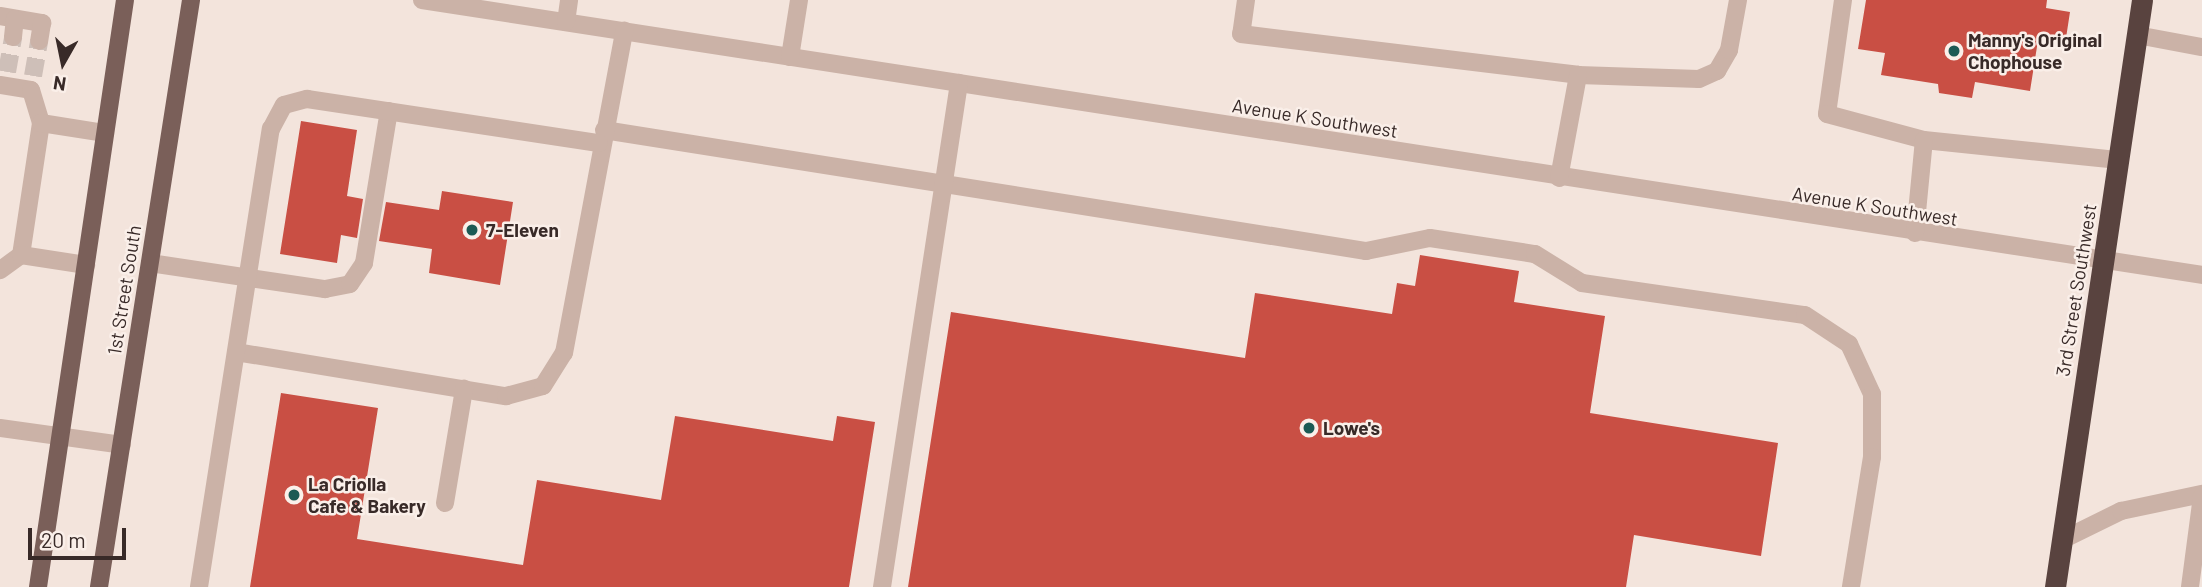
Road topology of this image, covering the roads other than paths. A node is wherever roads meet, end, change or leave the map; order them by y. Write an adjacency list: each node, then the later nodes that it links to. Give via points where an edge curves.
1 (125, 0): 22 (main road)
2 (191, 0): 31 (main road, 1st Street South)
3 (422, 0): 10 (street, Avenue K Southwest)
4 (569, 0): 10 (street)
5 (799, 0): 16 (street)
6 (1246, 0): 17 (street, via 1241,34)
7 (1738, 0): 17 (street, via 1729,50 1717,71 1699,79)
8 (1843, 0): 24 (street, via 1827,114)
9 (2142, 0): 13 (highway, 3rd Street Southwest)
10 (566, 22): 12 (street, Avenue K Southwest)
11 (9, 24): 14 (street, via 42,23)
12 (624, 31): 16 (street, Avenue K Southwest); 23 (street)
13 (2137, 36): 15 (street); 25 (highway, 3rd Street Southwest)
14 (39, 41)
15 (2202, 47)
16 (790, 57): 19 (street, Avenue K Southwest)
17 (1578, 75): 26 (street)
18 (4, 80): 21 (street, via 32,83)
19 (959, 83): 26 (street, Avenue K Southwest); 27 (street)
20 (389, 111): 23 (street); 35 (street, via 358,275 326,289); 35 (street, via 307,99 284,105 275,116)
21 (41, 123): 22 (street); 29 (street)
22 (105, 133): 32 (main road)
23 (601, 137): 27 (street); 37 (street, via 560,366 532,393)
24 (1924, 140): 25 (street); 28 (street)
25 (2119, 160): 30 (highway, 3rd Street Southwest)
26 (1559, 178): 28 (street, Avenue K Southwest)
27 (943, 184): 47 (street); 48 (street, via 1366,251 1423,238 1522,252 1582,283 1817,321 1849,344 1872,394 1871,457)
28 (1915, 233): 30 (street, Avenue K Southwest)
29 (20, 255): 32 (street); 33 (street)
30 (2103, 260): 34 (street, Avenue K Southwest); 43 (highway, 3rd Street Southwest)
31 (150, 263): 35 (street); 40 (main road, 1st Street South)
32 (86, 265): 39 (main road)
33 (0, 270)
34 (2202, 275)
35 (248, 278): 36 (street)
36 (236, 352): 37 (street); 46 (street)
37 (464, 388): 42 (street)
38 (0, 428): 39 (street)
39 (60, 437): 40 (street); 44 (main road)
40 (122, 445): 45 (main road, 1st Street South)
41 (2202, 495): 43 (street, via 2121,511); 50 (street)
42 (445, 503)
43 (2062, 540): 49 (highway, 3rd Street Southwest)
44 (38, 587)
45 (99, 587)
46 (199, 587)
47 (882, 587)
48 (1851, 587)
49 (2055, 587)
50 (2190, 587)

